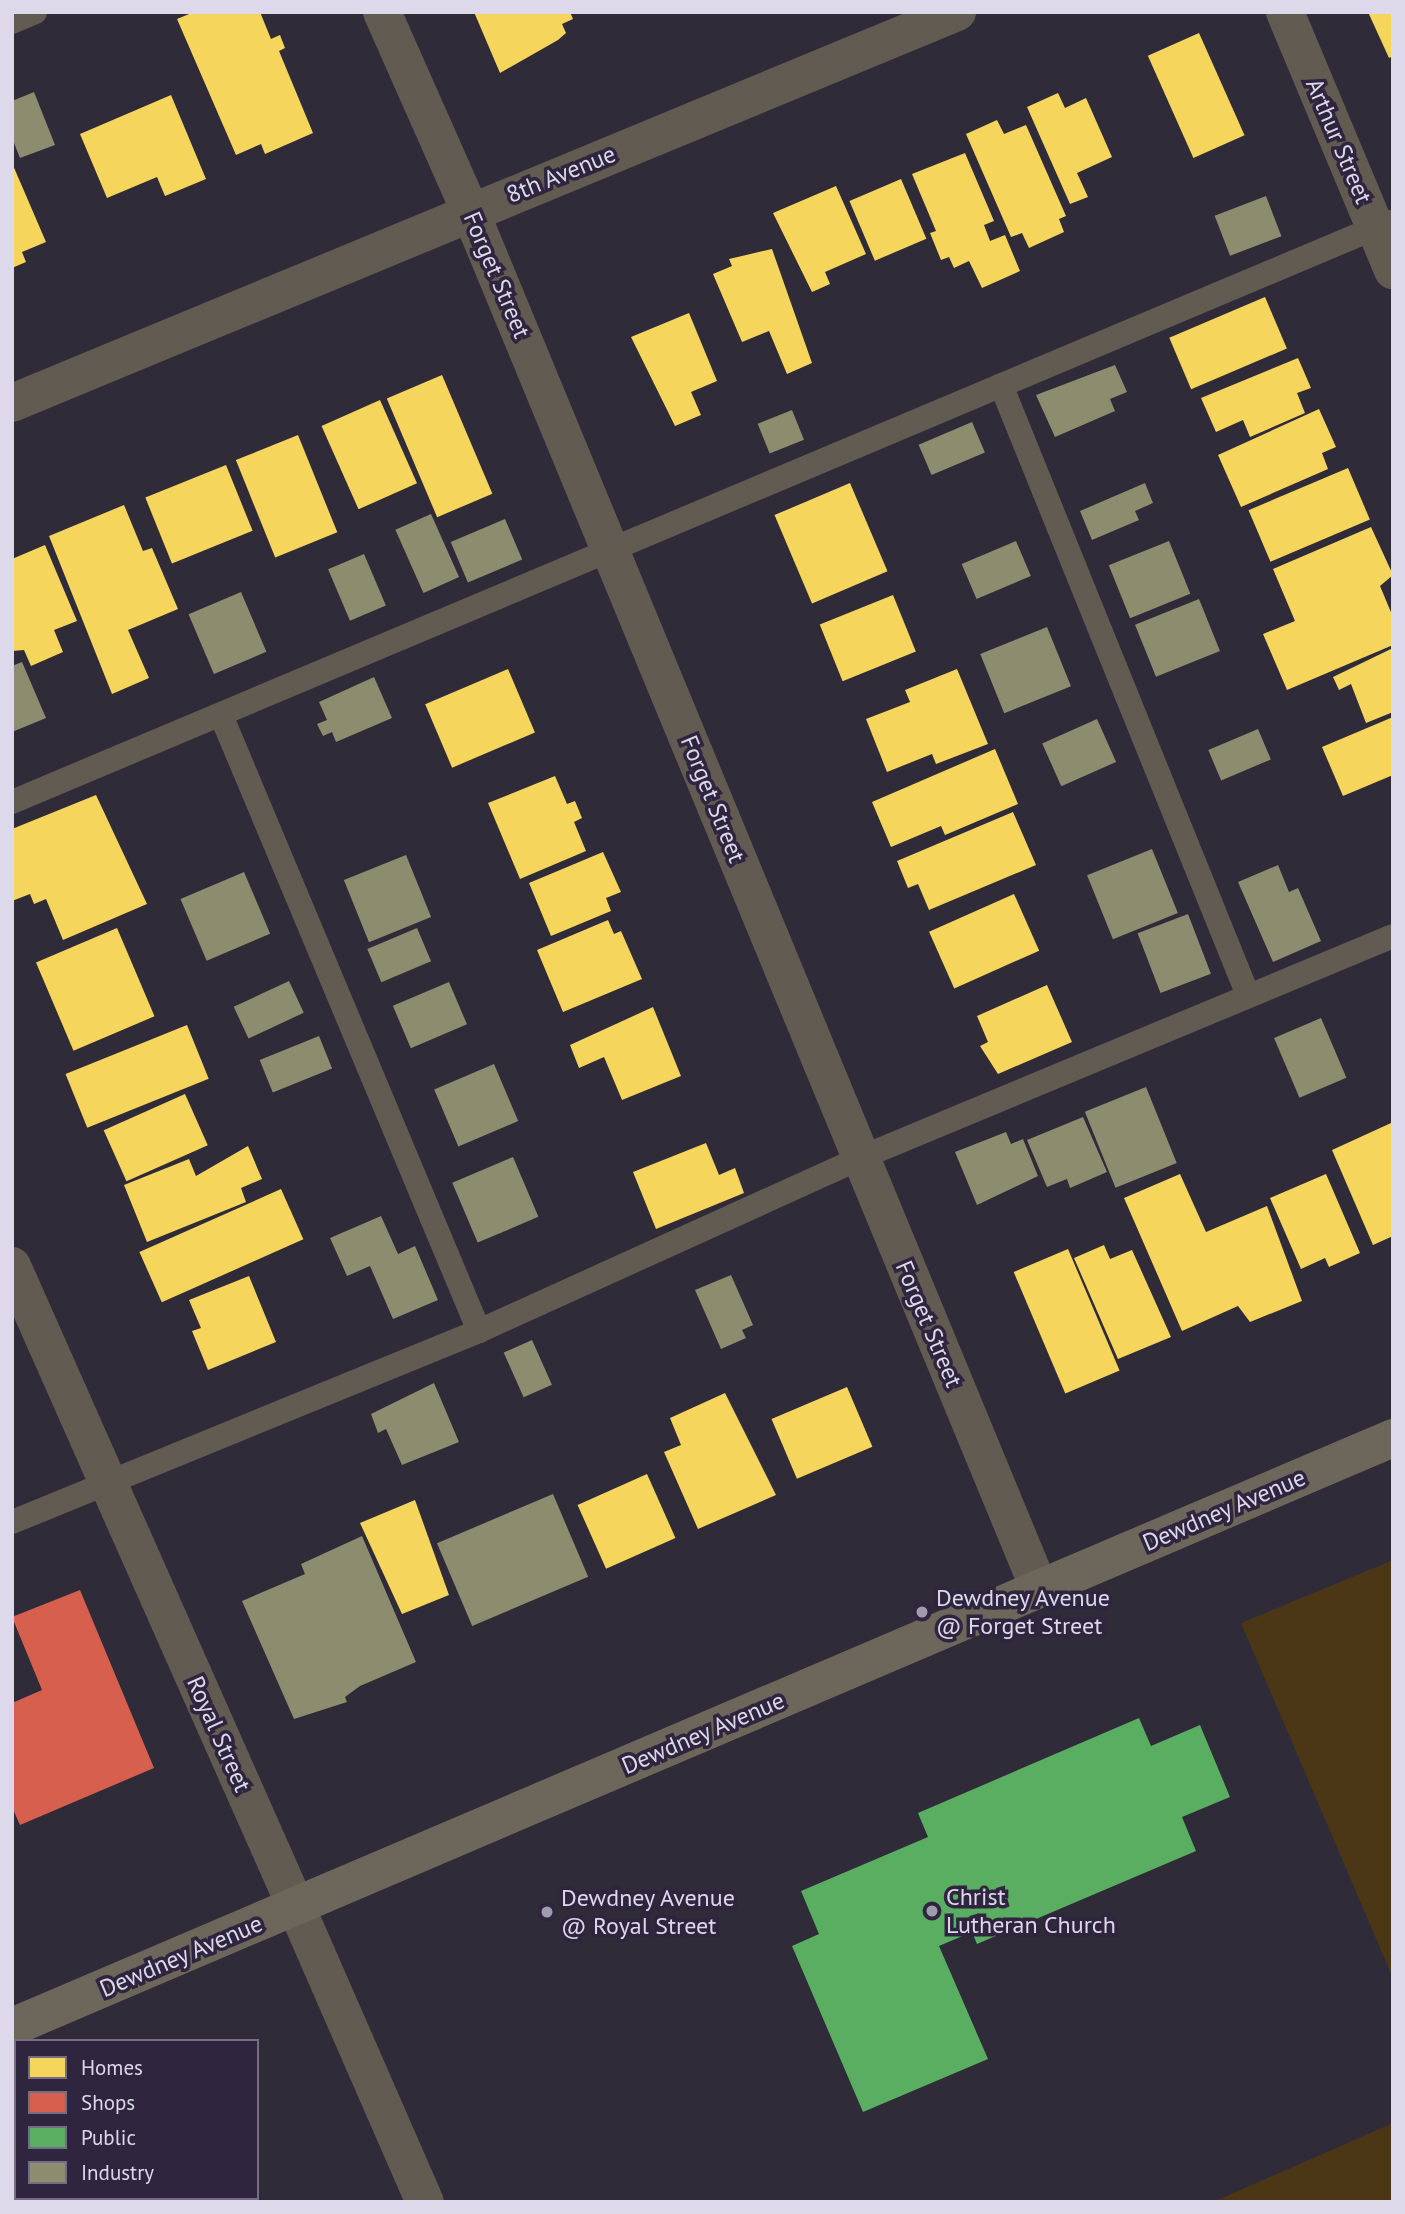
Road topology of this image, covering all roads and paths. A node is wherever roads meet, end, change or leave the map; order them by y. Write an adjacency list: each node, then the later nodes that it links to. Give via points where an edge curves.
1 (35, 12): 5 (lane)
2 (382, 12): 6 (street, Forget Street)
3 (957, 12): 6 (street, 8th Avenue)
4 (1285, 12): 7 (street, Arthur Street)
5 (12, 22)
6 (470, 211): 10 (street, 8th Avenue); 11 (street, Forget Street)
7 (1384, 224): 8 (street, Arthur Street); 9 (lane)
8 (1393, 270)
9 (1001, 384): 11 (lane); 15 (lane)
10 (12, 403)
11 (611, 549): 12 (lane); 16 (street, Forget Street)
12 (221, 715): 13 (lane); 18 (lane)
13 (12, 802)
14 (1393, 936): 15 (lane)
15 (1248, 995): 16 (lane)
16 (860, 1158): 18 (lane); 22 (street, Forget Street)
17 (12, 1266): 20 (street, Royal Street)
18 (479, 1331): 20 (lane)
19 (1393, 1438): 22 (main road, Dewdney Avenue)
20 (107, 1482): 21 (lane); 23 (street, Royal Street)
21 (12, 1522)
22 (1040, 1588): 23 (main road, Dewdney Avenue)
23 (296, 1907): 24 (main road, Dewdney Avenue); 25 (street, Royal Street)
24 (12, 2027)
25 (425, 2202)

